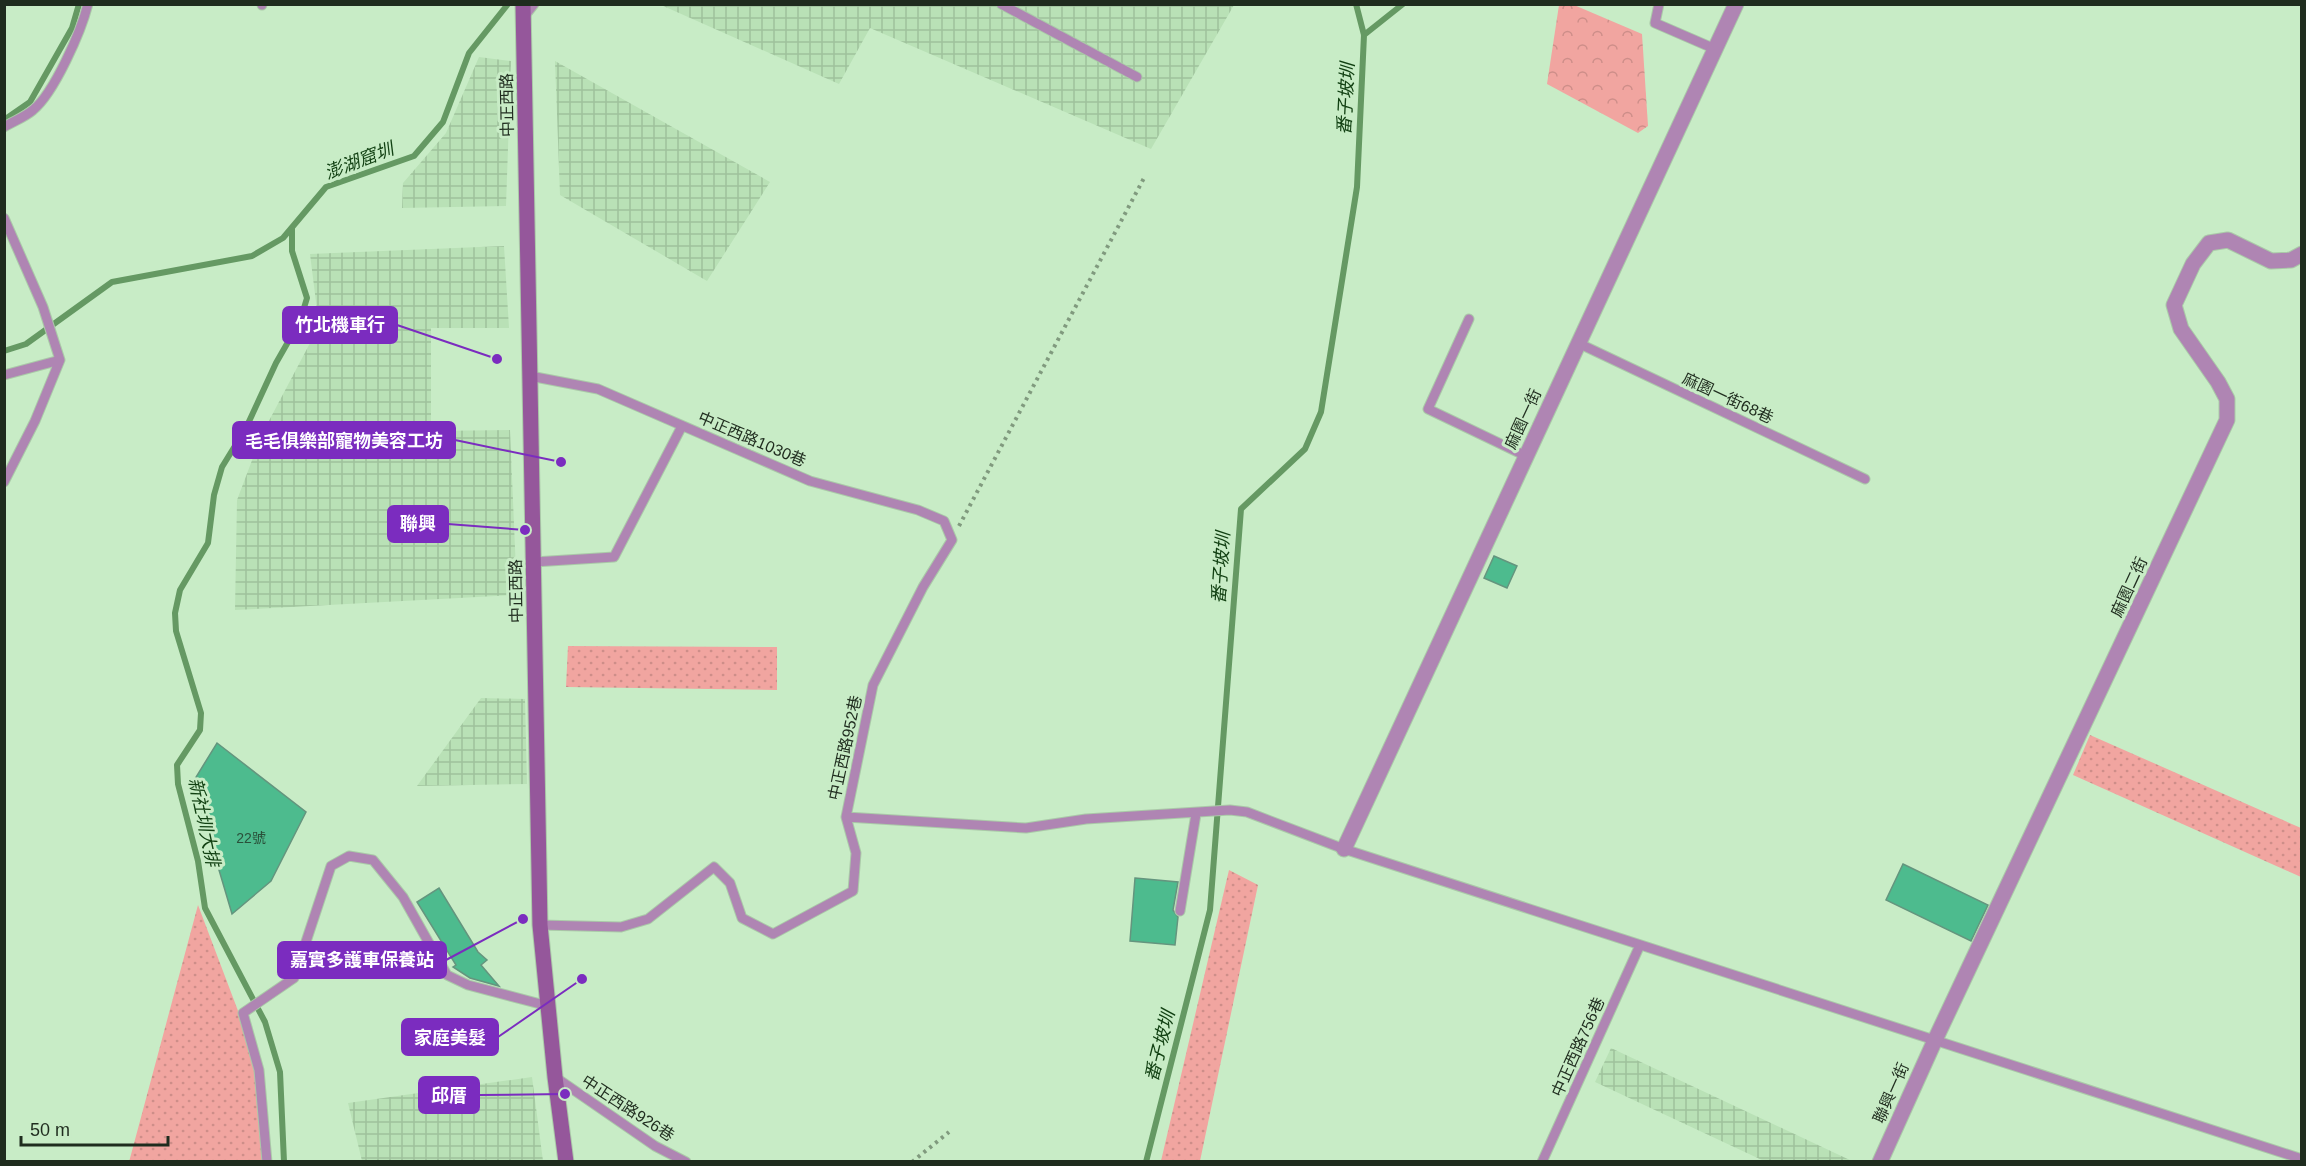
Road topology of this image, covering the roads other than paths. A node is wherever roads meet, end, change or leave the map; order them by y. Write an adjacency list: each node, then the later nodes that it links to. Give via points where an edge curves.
1 (88, 4): 9 (lane, via 84,21 49,92 33,110)
2 (534, 4): 6 (lane)
3 (1001, 4): 8 (lane)
4 (1659, 4): 7 (lane, via 1655,23)
5 (1736, 4): 7 (street, 麻園一街)
6 (523, 11): 16 (main road, 中正西路)
7 (1715, 49): 13 (street, 麻園一街)
8 (1137, 77)
9 (4, 127)
10 (4, 218): 14 (lane, via 43,307)
11 (2301, 254): 30 (street, 麻園二街, via 2291,260 2271,261 2228,240 2209,243 2193,264 2174,305 2181,328 2227,399 2227,420)
12 (1469, 319): 18 (lane, via 1428,409)
13 (1578, 343): 18 (street, 麻園一街); 19 (lane, 麻園一街68巷)
14 (60, 360): 15 (lane); 20 (lane)
15 (4, 375)
16 (530, 376): 17 (lane, 中正西路1030巷, via 598,389); 22 (main road, 中正西路)
17 (682, 426): 21 (lane, 中正西路1030巷, via 810,481 918,510 944,521); 22 (lane, via 614,557)
18 (1526, 456): 25 (street, 麻園一街)
19 (1865, 479)
20 (4, 482)
21 (952, 540): 24 (lane, 中正西路952巷, via 873,685)
22 (534, 562): 27 (main road, 中正西路)
23 (1196, 814): 24 (lane, via 1086,819 1026,828); 25 (lane, via 1247,812); 26 (lane)
24 (846, 817): 27 (lane, 中正西路952巷, via 856,853 853,891 772,934 742,918 730,883 714,867 648,919 621,927)
25 (1344, 849): 28 (lane)
26 (1180, 911)
27 (540, 926): 29 (main road, 中正西路)
28 (1640, 945): 30 (lane); 36 (lane, 中正西路756巷)
29 (548, 1006): 31 (main road, 中正西路); 33 (lane, via 468,985 447,975 403,897 373,860 349,856 331,867 294,978 243,1013 259,1070)
30 (1935, 1040): 32 (lane); 37 (street, 聯興一街)
31 (555, 1077): 34 (main road, 中正西路); 35 (lane, 中正西路926巷, via 655,1146)
32 (2301, 1159)
33 (267, 1161)
34 (566, 1161)
35 (686, 1161)
36 (1542, 1161)
37 (1881, 1161)

